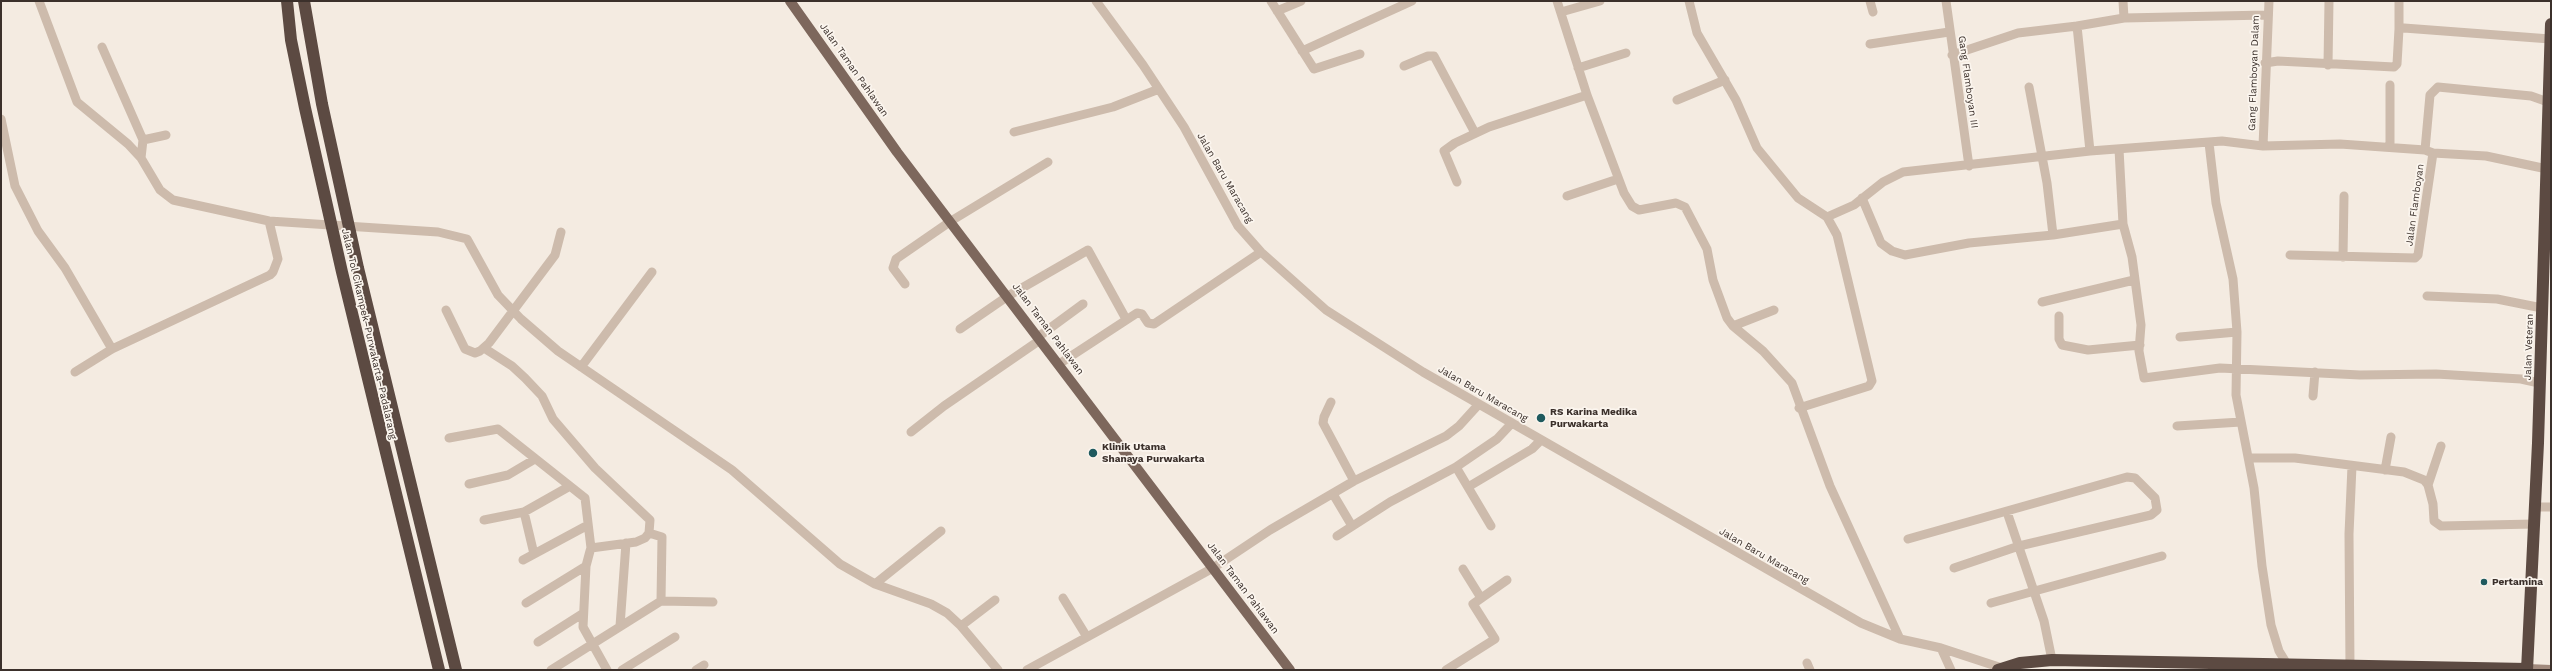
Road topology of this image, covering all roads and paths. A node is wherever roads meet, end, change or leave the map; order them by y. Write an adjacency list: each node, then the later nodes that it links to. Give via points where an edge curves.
1 (39, 1): 58 (street, via 77,102 120,136)
2 (287, 1): 172 (highway, Jalan Tol Cikampek–Purwakarta–Padalarang, via 291,40 342,272)
3 (304, 1): 173 (highway, Jalan Tol Cikampek–Purwakarta–Padalarang, via 322,104 357,260)
4 (790, 1): 69 (main road, Jalan Taman Pahlawan, via 897,152)
5 (1096, 1): 41 (street, Jalan Baru Maracang)
6 (1271, 1): 18 (street)
7 (1301, 1): 18 (street)
8 (1412, 1): 30 (street)
9 (1557, 1): 19 (street)
10 (1600, 1): 19 (street)
11 (1689, 1): 38 (street, via 1697,33)
12 (1870, 1): 20 (street)
13 (1946, 1): 26 (street, Gang Flamboyan III)
14 (2123, 1): 22 (street)
15 (2269, 1): 21 (street, Gang Flamboyan Dalam)
16 (2329, 1): 35 (street)
17 (2399, 1): 25 (street)
18 (1277, 11): 30 (street)
19 (1561, 12): 37 (street)
20 (1873, 12)
21 (2267, 15): 22 (street); 34 (street, Gang Flamboyan Dalam)
22 (2124, 18): 24 (street)
23 (2551, 24): 27 (highway, Jalan Veteran)
24 (2077, 26): 33 (street, via 2018,33); 54 (street)
25 (2399, 29): 27 (street); 35 (street, via 2397,64 2394,66)
26 (1950, 32): 28 (street); 33 (street, Gang Flamboyan III)
27 (2550, 39): 44 (highway, Jalan Veteran)
28 (1870, 44)
29 (102, 47): 49 (street)
30 (1302, 51): 32 (street, via 1316,70)
31 (1626, 53): 37 (street)
32 (1360, 54)
33 (1952, 55): 60 (street, Gang Flamboyan III)
34 (2265, 63): 35 (street, via 2278,61); 51 (street, Gang Flamboyan Dalam)
35 (2328, 65)
36 (1404, 66): 47 (street, via 1434,56)
37 (1578, 68): 42 (street)
38 (1725, 80): 43 (street); 67 (street, via 1765,159 1798,198)
39 (2390, 85): 52 (street)
40 (2029, 88): 57 (street)
41 (1159, 89): 46 (street, via 1113,107); 73 (street, Jalan Baru Maracang, via 1184,127 1238,226)
42 (1587, 95): 47 (street); 62 (street)
43 (1677, 100)
44 (2548, 102): 55 (street, via 2531,96 2438,87 2430,95); 56 (highway, Jalan Veteran)
45 (1, 119): 95 (street, via 16,186 38,231 65,268)
46 (1014, 132)
47 (1475, 133): 63 (street, via 1444,151)
48 (166, 135): 49 (street)
49 (143, 140): 58 (street)
50 (2209, 143): 51 (street, via 2237,142); 53 (street); 91 (street, via 2216,203 2233,279)
51 (2263, 146): 52 (street, via 2340,144)
52 (2390, 148): 55 (street)
53 (2119, 149): 54 (street); 70 (street)
54 (2090, 151): 57 (street)
55 (2429, 152): 61 (street, via 2486,156); 75 (street, Jalan Flamboyan, via 2418,255 2410,259)
56 (2549, 152): 61 (highway, Jalan Veteran)
57 (2041, 157): 60 (street); 72 (street, via 2050,198)
58 (141, 158): 68 (street, via 160,190 173,200)
59 (1048, 162): 69 (street)
60 (1969, 166): 66 (street, via 1903,172)
61 (2547, 169): 83 (highway, Jalan Veteran)
62 (1618, 179): 64 (street); 89 (street, via 1632,206 1639,210 1676,203 1685,207 1707,249 1720,304)
63 (1457, 182)
64 (1567, 196)
65 (2344, 196): 75 (street)
66 (1862, 198): 67 (street, via 1854,205); 72 (street, via 1881,243 1892,251 1905,255 1969,243)
67 (1827, 217): 106 (street, via 1837,235 1872,381 1869,386)
68 (269, 221): 85 (street, via 438,232 467,239 475,250 488,280); 95 (street, via 278,259 273,272)
69 (951, 221): 78 (street, via 896,259 893,268); 79 (main road, Jalan Taman Pahlawan)
70 (2123, 224): 72 (street); 77 (street, via 2132,257)
71 (561, 232): 85 (street, via 555,255)
72 (2054, 235)
73 (1261, 252): 88 (street, via 1154,324 1148,324 1140,313); 105 (street, Jalan Baru Maracang, via 1326,310 1346,324)
74 (2290, 255): 75 (street)
75 (2343, 257)
76 (652, 272): 98 (street)
77 (2134, 280): 81 (street); 94 (street, via 2141,325)
78 (905, 284)
79 (1008, 296): 88 (street, via 1088,250); 90 (street); 93 (main road, Jalan Taman Pahlawan)
80 (2427, 296): 83 (street)
81 (2042, 302)
82 (1083, 304): 93 (street)
83 (2545, 304): 102 (highway, Jalan Veteran)
84 (446, 310): 96 (street, via 465,349 475,353)
85 (512, 310): 96 (street); 98 (street, via 533,331)
86 (1774, 310): 89 (street)
87 (2059, 316): 94 (street, via 2059,339 2062,345 2088,350)
88 (1126, 319): 97 (street)
89 (1733, 326): 106 (street, via 1763,351 1792,383)
90 (960, 329)
91 (2237, 332): 92 (street); 99 (street)
92 (2180, 337)
93 (1039, 339): 97 (main road, Jalan Taman Pahlawan); 110 (street)
94 (2140, 345): 99 (street, via 2141,370 2146,379 2220,368)
95 (112, 348): 100 (street)
96 (484, 348): 136 (street, via 512,366 542,396 553,420 595,468 648,515 651,524)
97 (1059, 364): 146 (main road, Jalan Taman Pahlawan)
98 (581, 367): 150 (street, via 727,467 832,557)
99 (2237, 370): 101 (street); 107 (street, via 2236,395)
100 (75, 372)
101 (2315, 372): 102 (street, via 2360,375 2436,374 2521,379); 103 (street)
102 (2539, 383): 126 (highway, Jalan Veteran)
103 (2313, 396)
104 (1331, 402): 120 (street, via 1323,423)
105 (1479, 404): 108 (street, Jalan Baru Maracang); 120 (street, via 1446,436)
106 (1799, 408): 164 (street, via 1830,486)
107 (2241, 422): 109 (street); 115 (street)
108 (1512, 423): 113 (street, Jalan Baru Maracang); 118 (street, via 1497,439)
109 (2177, 426)
110 (911, 432)
111 (2391, 437): 119 (street)
112 (449, 438): 116 (street, via 498,429)
113 (1541, 440): 124 (street, via 1515,460); 164 (street, Jalan Baru Maracang, via 1836,610)
114 (2441, 446): 122 (street)
115 (2250, 458): 117 (street, via 2295,458); 169 (street, via 2271,625 2279,651)
116 (535, 459): 121 (street, via 508,475); 123 (street)
117 (2352, 466): 119 (street); 170 (street)
118 (1456, 467): 124 (street); 133 (street, via 1404,494)
119 (2385, 470): 122 (street, via 2404,472 2424,480)
120 (1354, 481): 125 (street)
121 (469, 484)
122 (2428, 485): 131 (street, via 2435,523 2462,526)
123 (570, 486): 128 (street); 132 (street, via 585,498)
124 (1468, 487): 134 (street)
125 (1333, 494): 133 (street); 146 (street)
126 (2534, 507): 127 (street); 131 (highway, Jalan Veteran)
127 (2551, 507)
128 (524, 512): 130 (street); 142 (street)
129 (2006, 512): 138 (street); 140 (street); 140 (street, via 2127,477 2135,478 2155,498 2157,510 2151,515)
130 (484, 520)
131 (2534, 524): 182 (highway, Jalan Veteran)
132 (588, 525): 141 (street); 142 (street)
133 (1352, 526): 137 (street)
134 (1491, 526)
135 (941, 531): 150 (street)
136 (649, 533): 139 (street, via 645,538); 155 (street, via 662,537)
137 (1337, 536)
138 (1908, 540)
139 (626, 543): 141 (street); 160 (street)
140 (2019, 546): 147 (street); 151 (street)
141 (591, 548): 145 (street)
142 (534, 554): 144 (street)
143 (2162, 556): 151 (street)
144 (523, 560)
145 (586, 566): 157 (street); 159 (street)
146 (1213, 568): 163 (street); 179 (main road, Jalan Taman Pahlawan)
147 (1954, 568)
148 (1463, 569): 153 (street)
149 (1507, 580): 153 (street)
150 (875, 584): 161 (street, via 931,604 947,613)
151 (2033, 591): 158 (street); 168 (street, via 2044,621)
152 (1063, 598): 163 (street)
153 (1481, 598): 180 (street, via 1474,607 1495,639)
154 (995, 600): 161 (street)
155 (661, 601): 156 (street); 160 (street)
156 (713, 602)
157 (526, 603)
158 (1991, 603)
159 (582, 614): 165 (street); 166 (street, via 583,627)
160 (620, 626): 166 (street)
161 (961, 626): 177 (street)
162 (675, 637): 176 (street)
163 (1087, 637): 178 (street)
164 (1900, 639): 167 (street, Jalan Baru Maracang)
165 (538, 642)
166 (592, 644): 174 (street); 175 (street)
167 (1941, 648): 171 (street, Jalan Baru Maracang); 181 (street)
168 (2052, 660): 169 (highway); 171 (highway)
169 (2287, 664): 170 (highway)
170 (2343, 668): 182 (highway)
171 (2000, 669)
172 (439, 670)
173 (456, 670)
174 (551, 670)
175 (607, 670)
176 (622, 670)
177 (998, 670)
178 (1027, 670)
179 (1290, 670)
180 (1446, 670)
181 (1951, 670)
182 (2527, 670): 183 (main road)
183 (2551, 670)

